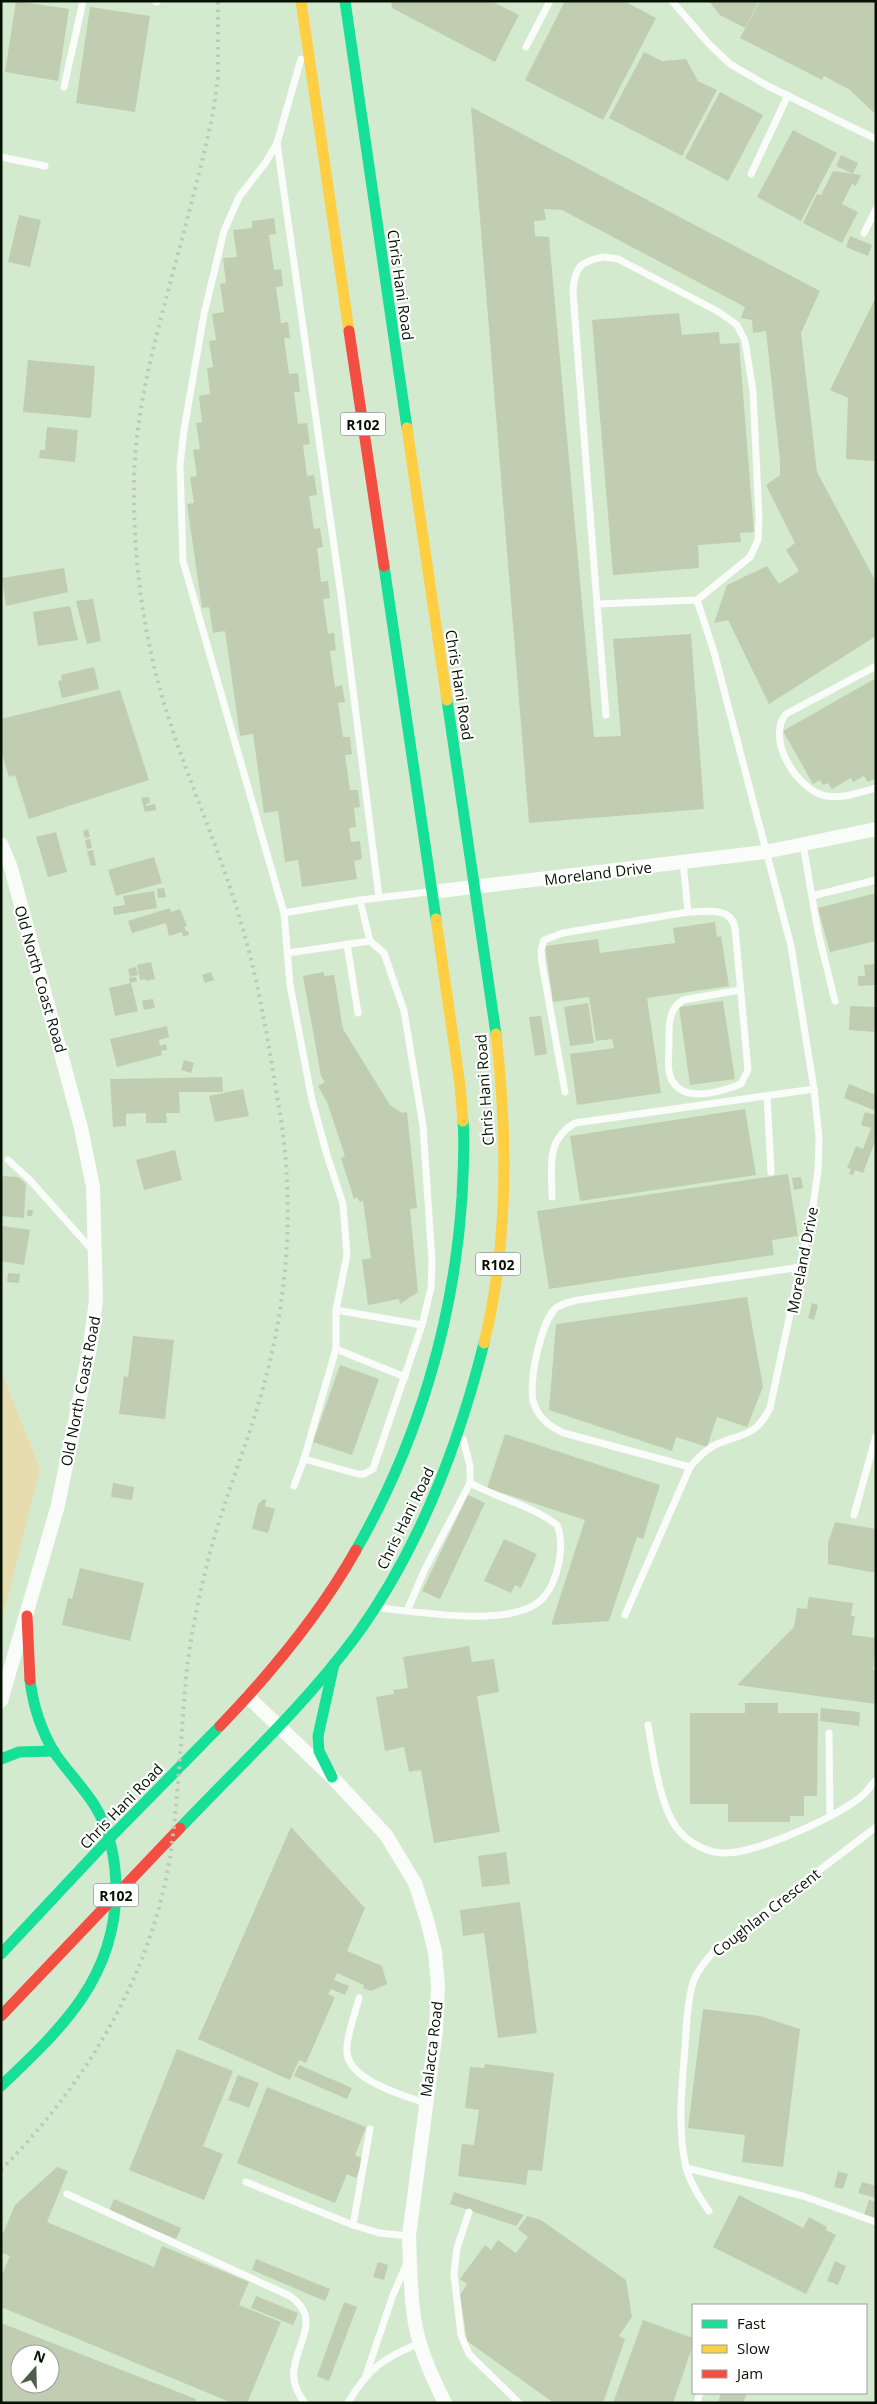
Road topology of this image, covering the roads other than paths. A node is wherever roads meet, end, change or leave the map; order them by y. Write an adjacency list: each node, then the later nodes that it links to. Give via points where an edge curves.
1 (83, 1): 8 (lane)
2 (301, 1): 6 (main road, Chris Hani Road / R102)
3 (345, 1): 28 (main road, Chris Hani Road / R102)
4 (550, 1): 7 (lane)
5 (672, 1): 9 (lane, via 730,64)
6 (307, 39): 11 (lane); 29 (main road, Chris Hani Road / R102)
7 (526, 47)
8 (64, 87)
9 (788, 95): 10 (lane); 14 (lane)
10 (876, 139)
11 (277, 143): 31 (lane, via 350,662); 34 (lane, via 239,197 224,231 204,314 180,465 183,561)
12 (1, 157): 13 (lane)
13 (45, 166)
14 (751, 174)
15 (876, 209): 16 (lane)
16 (864, 233)
17 (698, 600): 18 (lane); 18 (lane, via 750,557 758,540 753,391 746,341 736,325 719,312 618,259 604,257 592,259 573,275); 25 (lane, Moreland Drive)
18 (597, 604): 20 (lane)
19 (876, 666): 21 (lane, via 786,714 781,721 778,738 800,780 810,790 826,796 843,796)
20 (606, 715)
21 (876, 788)
22 (876, 829): 24 (street, Moreland Drive)
23 (1, 844): 47 (street, Old North Coast Road, via 82,1128 93,1187)
24 (804, 844): 25 (street, Moreland Drive); 30 (lane)
25 (765, 852): 26 (street, Moreland Drive); 41 (lane, Moreland Drive, via 791,946)
26 (683, 862): 28 (street, Moreland Drive); 33 (lane)
27 (876, 880): 30 (lane)
28 (477, 888): 29 (street, Moreland Drive); 53 (main road, Chris Hani Road / R102, via 498,1051 505,1181 487,1337)
29 (432, 892): 31 (lane); 65 (main road, Chris Hani Road / R102, via 465,1141 452,1289 439,1346 421,1408 380,1510 324,1600)
30 (812, 896): 39 (lane)
31 (379, 898): 32 (lane)
32 (360, 900): 34 (lane); 35 (lane)
33 (688, 912): 38 (lane, via 722,912 732,919); 42 (lane, via 562,933 544,940 542,963)
34 (284, 913): 37 (lane)
35 (370, 941): 36 (lane); 50 (lane, via 384,953 398,988 418,1087 432,1261 431,1288)
36 (347, 944): 37 (lane); 40 (lane)
37 (288, 953): 49 (lane, via 290,985 312,1100 343,1204 347,1255)
38 (740, 990): 38 (lane, via 748,1070 741,1084 691,1094 682,1090 673,1083 669,1072 669,1024 675,1005 683,1000)
39 (835, 1001)
40 (358, 1013)
41 (814, 1089): 43 (lane); 48 (lane, Moreland Drive, via 819,1138 818,1171)
42 (565, 1092)
43 (768, 1096): 45 (lane); 46 (lane, via 575,1123 564,1129 554,1143)
44 (8, 1160): 47 (lane)
45 (771, 1172)
46 (552, 1198)
47 (96, 1254): 63 (street, Old North Coast Road, via 96,1300 89,1353 58,1505)
48 (801, 1267): 56 (lane, Moreland Drive, via 775,1391 762,1423 754,1431 716,1444); 56 (lane, via 578,1300 556,1308 549,1316 542,1332 531,1390 540,1417 564,1433)
49 (336, 1310): 50 (lane); 51 (lane)
50 (422, 1325): 52 (lane)
51 (336, 1349): 52 (lane); 55 (lane)
52 (404, 1377): 55 (lane, via 373,1469 358,1474)
53 (460, 1430): 57 (lane, via 470,1466); 60 (main road, Chris Hani Road / R102, via 436,1496)
54 (876, 1436): 59 (lane)
55 (304, 1459): 58 (lane)
56 (690, 1467): 62 (lane, Moreland Drive)
57 (470, 1483): 61 (lane, via 425,1568); 61 (lane, via 547,1517 557,1525 561,1543 552,1587 541,1601 527,1609 505,1614 469,1616)
58 (294, 1486)
59 (854, 1516)
60 (375, 1607): 61 (lane); 64 (main road, Chris Hani Road / R102)
61 (407, 1611)
62 (625, 1614)
63 (27, 1616): 66 (street, Old North Coast Road); 70 (main road, via 26,1660 30,1690)
64 (335, 1662): 68 (main road, Chris Hani Road / R102); 72 (main road, via 318,1736 319,1751)
65 (248, 1697): 68 (street, Malacca Road); 76 (main road, Chris Hani Road / R102)
66 (1, 1701)
67 (648, 1724): 74 (lane, via 660,1788 676,1827 698,1847 723,1854 739,1853 790,1835)
68 (278, 1725): 72 (street, Malacca Road); 78 (main road, Chris Hani Road / R102)
69 (829, 1733): 74 (lane)
70 (54, 1751): 71 (main road, via 19,1752); 79 (main road, via 82,1785 112,1843 116,1867 114,1918 102,1960 87,1993 61,2026)
71 (1, 1759)
72 (332, 1777): 80 (street, Malacca Road, via 366,1812 397,1852 415,1883 427,1920 435,1952 438,1986 436,2030)
73 (876, 1780): 74 (lane, via 863,1796)
74 (830, 1815)
75 (876, 1827): 82 (lane, Coughlan Crescent, via 721,1945 700,1969 692,1985 683,2070 682,2144)
76 (1, 1954)
77 (359, 1998): 80 (lane, via 346,2047 352,2067 379,2086)
78 (1, 2016)
79 (1, 2086)
80 (425, 2104): 89 (street, Malacca Road)
81 (370, 2129): 88 (lane)
82 (686, 2168): 85 (lane, Coughlan Crescent, via 695,2190); 87 (lane, via 803,2196)
83 (246, 2182): 88 (lane)
84 (67, 2194): 93 (lane, via 300,2303 306,2330 294,2371 299,2394)
85 (709, 2210)
86 (469, 2212): 96 (lane, via 457,2248 454,2274 460,2335 469,2354)
87 (876, 2222)
88 (353, 2225): 89 (lane, via 379,2233)
89 (409, 2236): 90 (street, Malacca Road)
90 (410, 2257): 91 (street, Malacca Road, via 413,2310); 92 (lane, via 393,2295)
91 (420, 2343): 92 (lane, via 395,2353); 95 (street, Malacca Road)
92 (366, 2375): 94 (lane)
93 (305, 2403)
94 (348, 2403)
95 (445, 2403)
96 (519, 2403)

